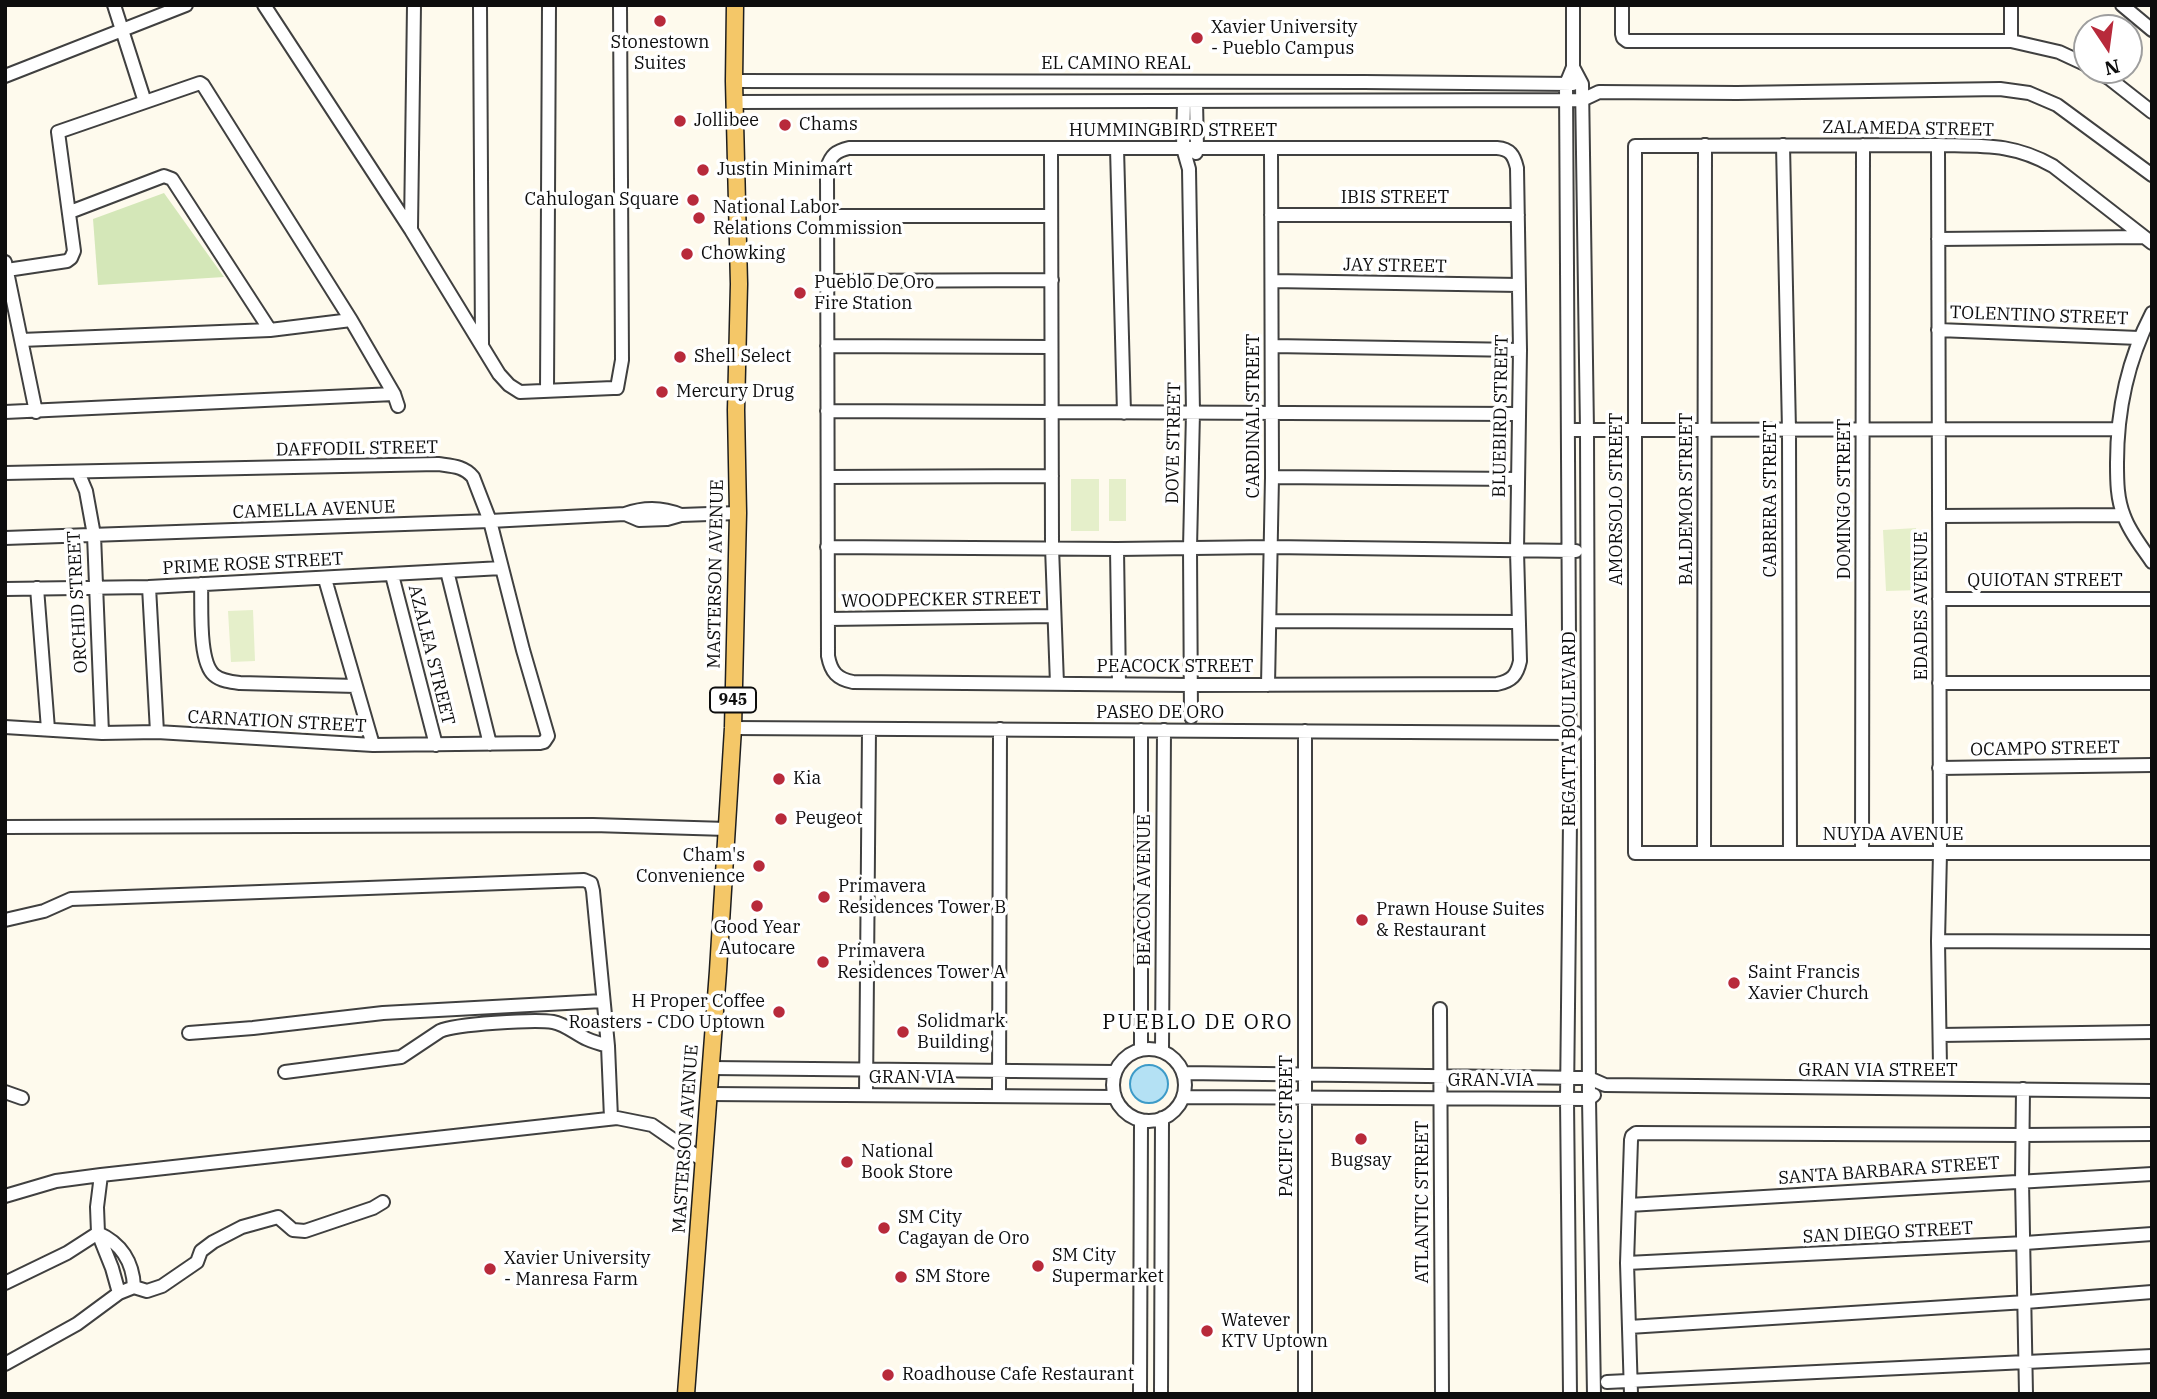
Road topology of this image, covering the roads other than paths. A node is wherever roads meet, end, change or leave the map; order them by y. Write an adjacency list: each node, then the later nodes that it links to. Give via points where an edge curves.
1 (114, 5): 13 (street)
2 (186, 5): 13 (street)
3 (264, 5): 50 (street)
4 (414, 5): 50 (street)
5 (480, 5): 66 (street)
6 (549, 5): 69 (street)
7 (620, 5): 69 (street, via 619,383 617,388)
8 (735, 5): 19 (main road, MASTERSON AVENUE / 945)
9 (1573, 5): 17 (street, REGATTA BOULEVARD)
10 (1622, 5): 15 (street, via 1623,38 1631,41)
11 (2011, 5): 15 (street)
12 (2122, 5): 14 (street)
13 (123, 29): 18 (street); 29 (street)
14 (2152, 30)
15 (2011, 41): 16 (street)
16 (2073, 58)
17 (1573, 67): 21 (street, REGATTA BOULEVARD); 22 (street, REGATTA BOULEVARD)
18 (5, 76)
19 (734, 80): 20 (street, EL CAMINO REAL); 30 (main road, MASTERSON AVENUE / 945)
20 (1402, 83): 21 (street, EL CAMINO REAL); 28 (street)
21 (1566, 84): 22 (street, EL CAMINO REAL); 25 (street, REGATTA BOULEVARD)
22 (1582, 84): 24 (street); 26 (street, REGATTA BOULEVARD)
23 (2116, 84): 31 (street)
24 (1600, 92): 26 (street); 44 (street, via 2010,90 2057,105)
25 (1566, 100): 26 (street); 28 (street); 79 (street, REGATTA BOULEVARD)
26 (1582, 100): 80 (street, REGATTA BOULEVARD)
27 (1190, 101): 28 (street); 30 (street); 39 (street, DOVE STREET); 40 (street, DOVE STREET)
28 (1402, 101)
29 (145, 102): 45 (street, via 58,132); 59 (street, via 203,85)
30 (734, 102): 92 (main road, MASTERSON AVENUE / 945)
31 (2152, 112)
32 (1705, 145): 33 (street, ZALAMEDA STREET); 36 (street, ZALAMEDA STREET); 82 (street, BALDEMOR STREET)
33 (1783, 145): 34 (street, ZALAMEDA STREET); 83 (street, CABRERA STREET)
34 (1863, 145): 35 (street, ZALAMEDA STREET); 84 (street, DOMINGO STREET)
35 (1938, 145): 51 (street, EDADES AVENUE); 52 (street, ZALAMEDA STREET, via 2029,153 2053,166)
36 (1634, 146): 81 (street, AMORSOLO STREET)
37 (1051, 148): 38 (street, HUMMINGBIRD STREET); 48 (street, HUMMINGBIRD STREET, via 840,150 827,168); 49 (street)
38 (1117, 148): 39 (street, HUMMINGBIRD STREET); 74 (street)
39 (1184, 148): 40 (street, HUMMINGBIRD STREET); 43 (street, DOVE STREET)
40 (1198, 148): 41 (street, HUMMINGBIRD STREET); 43 (street, DOVE STREET)
41 (1271, 148): 42 (street, HUMMINGBIRD STREET, via 1497,148); 46 (street, CARDINAL STREET)
42 (1512, 154): 47 (street, BLUEBIRD STREET, via 1517,167)
43 (1189, 169): 75 (street, DOVE STREET)
44 (2152, 175)
45 (70, 212): 53 (street, via 72,258); 60 (street, via 164,176 172,179)
46 (1271, 215): 47 (street, IBIS STREET); 56 (street, CARDINAL STREET)
47 (1518, 215): 57 (street, BLUEBIRD STREET)
48 (827, 216): 49 (street); 55 (street)
49 (1051, 216): 54 (street)
50 (411, 230): 66 (street)
51 (1938, 239): 52 (street); 61 (street, EDADES AVENUE)
52 (2148, 240)
53 (6, 266): 63 (street)
54 (1052, 280): 55 (street); 67 (street)
55 (827, 281): 64 (street)
56 (1272, 281): 57 (street, JAY STREET); 65 (street, CARDINAL STREET)
57 (1519, 285): 68 (street, BLUEBIRD STREET)
58 (2152, 313): 62 (street)
59 (351, 320): 60 (street); 72 (street, via 396,400)
60 (271, 330): 63 (street)
61 (1938, 330): 62 (street, TOLENTINO STREET); 85 (street, EDADES AVENUE)
62 (2139, 338): 78 (street, via 2122,392)
63 (21, 340): 72 (street)
64 (828, 346): 67 (street); 70 (street)
65 (1272, 346): 68 (street); 76 (street, CARDINAL STREET)
66 (482, 347): 69 (street, via 509,385 520,392)
67 (1051, 347): 73 (street)
68 (1520, 349): 77 (street, BLUEBIRD STREET)
69 (547, 391)
70 (827, 411): 73 (street); 89 (street)
71 (5, 412): 72 (street)
72 (36, 412)
73 (1052, 412): 74 (street); 88 (street)
74 (1124, 412): 75 (street)
75 (1193, 412): 76 (street); 101 (street, DOVE STREET)
76 (1272, 414): 77 (street); 90 (street, CARDINAL STREET)
77 (1518, 414): 91 (street, BLUEBIRD STREET)
78 (2117, 429): 85 (street); 93 (street, via 2117,486)
79 (1568, 430): 80 (street); 104 (street, REGATTA BOULEVARD)
80 (1587, 430): 81 (street); 105 (street, REGATTA BOULEVARD)
81 (1635, 430): 82 (street); 151 (street, AMORSOLO STREET)
82 (1705, 430): 83 (street); 152 (street, BALDEMOR STREET)
83 (1789, 430): 84 (street); 153 (street, CABRERA STREET)
84 (1862, 430): 85 (street); 154 (street, DOMINGO STREET)
85 (1938, 430): 94 (street, EDADES AVENUE)
86 (78, 472): 87 (street, DAFFODIL STREET); 95 (street, DAFFODIL STREET, via 445,465 468,471); 96 (street, ORCHID STREET)
87 (5, 473)
88 (1052, 476): 89 (street); 99 (street)
89 (828, 477): 98 (street)
90 (1272, 477): 91 (street); 100 (street, CARDINAL STREET)
91 (1518, 479): 103 (street, BLUEBIRD STREET)
92 (738, 513): 95 (street, CAMELLA AVENUE, via 681,515 667,509 639,509 625,514); 132 (main road, MASTERSON AVENUE / 945)
93 (2123, 515): 94 (street); 106 (street)
94 (1939, 516): 116 (street, EDADES AVENUE)
95 (490, 521): 96 (street, CAMELLA AVENUE); 107 (street, DAFFODIL STREET)
96 (94, 535): 97 (street, CAMELLA AVENUE); 112 (street, ORCHID STREET)
97 (5, 538)
98 (827, 547): 99 (street); 119 (street)
99 (1052, 547): 102 (street); 118 (street)
100 (1270, 547): 101 (street); 103 (street); 120 (street, CARDINAL STREET)
101 (1190, 548): 102 (street); 127 (street, DOVE STREET)
102 (1117, 549): 126 (street)
103 (1517, 551): 104 (street); 121 (street, BLUEBIRD STREET)
104 (1568, 551): 105 (street); 141 (street, REGATTA BOULEVARD)
105 (1587, 551): 142 (street, REGATTA BOULEVARD)
106 (2152, 562)
107 (502, 568): 108 (street, PRIME ROSE STREET); 143 (street, DAFFODIL STREET)
108 (447, 571): 109 (street, PRIME ROSE STREET); 144 (street)
109 (392, 575): 110 (street, PRIME ROSE STREET); 146 (street, AZALEA STREET)
110 (325, 579): 111 (street, PRIME ROSE STREET); 129 (street)
111 (201, 584): 113 (street, PRIME ROSE STREET); 129 (street, via 204,648 216,677 240,683)
112 (96, 587): 113 (street, PRIME ROSE STREET); 114 (street, PRIME ROSE STREET); 140 (street, ORCHID STREET)
113 (149, 587): 139 (street)
114 (37, 588): 115 (street, PRIME ROSE STREET); 133 (street)
115 (5, 589)
116 (1939, 599): 117 (street, QUIOTAN STREET); 123 (street, EDADES AVENUE)
117 (2152, 599)
118 (1054, 616): 119 (street, WOODPECKER STREET); 125 (street)
119 (828, 619): 125 (street, PEACOCK STREET, via 830,666 843,680)
120 (1270, 621): 121 (street); 128 (street, CARDINAL STREET)
121 (1519, 622): 122 (street, BLUEBIRD STREET, via 1520,661)
122 (1514, 678): 128 (street, PEACOCK STREET, via 1497,684)
123 (1939, 683): 124 (street); 148 (street, EDADES AVENUE)
124 (2152, 683)
125 (1057, 684): 126 (street, PEACOCK STREET)
126 (1119, 684): 127 (street, PEACOCK STREET)
127 (1191, 685): 128 (street, PEACOCK STREET); 130 (street, DOVE STREET)
128 (1268, 685)
129 (356, 686): 145 (street)
130 (1191, 717)
131 (5, 727): 133 (street, CARNATION STREET)
132 (733, 728): 134 (street, PASEO DE ORO); 150 (main road, MASTERSON AVENUE / 945)
133 (48, 729): 140 (street, CARNATION STREET)
134 (869, 729): 135 (street, PASEO DE ORO); 170 (street)
135 (1000, 729): 136 (street, PASEO DE ORO); 171 (street)
136 (1141, 730): 137 (street, PASEO DE ORO); 166 (street, BEACON AVENUE)
137 (1164, 730): 138 (street, PASEO DE ORO); 167 (street, BEACON AVENUE)
138 (1305, 731): 141 (street, PASEO DE ORO); 175 (street, PACIFIC STREET)
139 (157, 732): 140 (street, CARNATION STREET); 145 (street, CARNATION STREET)
140 (102, 733)
141 (1568, 733): 142 (street, PASEO DE ORO); 177 (street, REGATTA BOULEVARD)
142 (1587, 733): 178 (street, REGATTA BOULEVARD)
143 (547, 740): 144 (street, CARNATION STREET)
144 (490, 744): 146 (street, CARNATION STREET)
145 (373, 745): 146 (street, CARNATION STREET)
146 (436, 745)
147 (2152, 765): 148 (street, OCAMPO STREET)
148 (1939, 768): 155 (street, EDADES AVENUE)
149 (5, 827): 150 (street, via 593,825)
150 (727, 829): 169 (main road, MASTERSON AVENUE / 945)
151 (1635, 853): 152 (street, NUYDA AVENUE)
152 (1704, 853): 153 (street, NUYDA AVENUE)
153 (1790, 853): 154 (street, NUYDA AVENUE)
154 (1862, 853): 155 (street, NUYDA AVENUE)
155 (1940, 853): 156 (street, NUYDA AVENUE); 158 (street, EDADES AVENUE)
156 (2152, 853)
157 (5, 920): 160 (street, via 71,899 584,880 591,883 593,891)
158 (1938, 941): 159 (street); 164 (street, EDADES AVENUE)
159 (2152, 942)
160 (603, 1001): 162 (street, via 383,1013); 165 (street)
161 (1440, 1009): 176 (street, ATLANTIC STREET)
162 (189, 1032)
163 (2152, 1032): 164 (street)
164 (1940, 1035): 168 (street, EDADES AVENUE)
165 (608, 1046): 172 (street, via 556,1023 467,1026 446,1028 401,1057); 193 (street)
166 (1141, 1049): 167 (street); 173 (street, via 1125,1058)
167 (1162, 1051): 174 (street, via 1175,1059)
168 (1940, 1067)
169 (711, 1068): 170 (street, GRAN VIA); 183 (main road, MASTERSON AVENUE / 945)
170 (867, 1069): 171 (street, GRAN VIA); 184 (street)
171 (999, 1071): 173 (street, GRAN VIA); 185 (street)
172 (285, 1072)
173 (1115, 1072): 186 (street)
174 (1184, 1073): 175 (street, GRAN VIA); 187 (street)
175 (1304, 1074): 176 (street, GRAN VIA); 188 (street, PACIFIC STREET)
176 (1440, 1076): 177 (street, GRAN VIA); 190 (street, ATLANTIC STREET)
177 (1567, 1077): 178 (street, GRAN VIA); 191 (street, REGATTA BOULEVARD)
178 (1589, 1078): 179 (street, GRAN VIA STREET); 192 (street, REGATTA BOULEVARD)
179 (1605, 1085): 180 (street, GRAN VIA STREET); 192 (street)
180 (2023, 1089): 182 (street, GRAN VIA STREET); 197 (street)
181 (5, 1091): 189 (street)
182 (2152, 1091)
183 (709, 1094): 184 (street, GRAN VIA); 198 (main road, MASTERSON AVENUE / 945)
184 (866, 1095): 185 (street, GRAN VIA)
185 (999, 1096): 186 (street, GRAN VIA)
186 (1115, 1097): 195 (street, via 1125,1111)
187 (1183, 1097): 188 (street, GRAN VIA); 194 (street, via 1175,1110)
188 (1304, 1097): 190 (street, GRAN VIA); 225 (street, PACIFIC STREET)
189 (22, 1098)
190 (1440, 1098): 191 (street, GRAN VIA); 226 (street, ATLANTIC STREET)
191 (1567, 1099): 192 (street, GRAN VIA); 210 (street, REGATTA BOULEVARD)
192 (1589, 1099): 211 (street, REGATTA BOULEVARD)
193 (611, 1118): 198 (street, via 652,1125); 200 (street)
194 (1162, 1118): 195 (street); 224 (street)
195 (1141, 1120): 223 (street)
196 (2152, 1134): 197 (street)
197 (2023, 1135): 201 (street); 204 (street, via 1636,1133 1631,1140)
198 (704, 1161): 222 (main road, MASTERSON AVENUE / 945)
199 (2152, 1174): 201 (street, SANTA BARBARA STREET)
200 (101, 1175): 202 (street, via 56,1181); 205 (street)
201 (2022, 1181): 204 (street, SANTA BARBARA STREET); 207 (street)
202 (5, 1196)
203 (383, 1202): 212 (street, via 308,1231 293,1230 278,1217 248,1224 213,1241 197,1262 162,1286 147,1291)
204 (1629, 1205): 208 (street)
205 (98, 1233): 209 (street); 212 (street, via 112,1240 127,1258); 214 (street)
206 (2152, 1234): 207 (street, SAN DIEGO STREET)
207 (2025, 1243): 208 (street, SAN DIEGO STREET); 215 (street)
208 (1627, 1263): 216 (street)
209 (5, 1283)
210 (1570, 1286): 211 (street); 227 (street, REGATTA BOULEVARD)
211 (1593, 1286): 228 (street, REGATTA BOULEVARD)
212 (135, 1287): 214 (street)
213 (2152, 1292): 215 (street)
214 (119, 1293): 219 (street, via 77,1324)
215 (2026, 1302): 216 (street); 218 (street)
216 (1629, 1327): 221 (street)
217 (2152, 1356): 218 (street)
218 (2026, 1363): 221 (street); 229 (street)
219 (5, 1364)
220 (1607, 1382): 221 (street)
221 (1631, 1387)
222 (686, 1394)
223 (1140, 1394)
224 (1161, 1394)
225 (1306, 1394)
226 (1442, 1394)
227 (1570, 1394)
228 (1594, 1394)
229 (2026, 1394)

